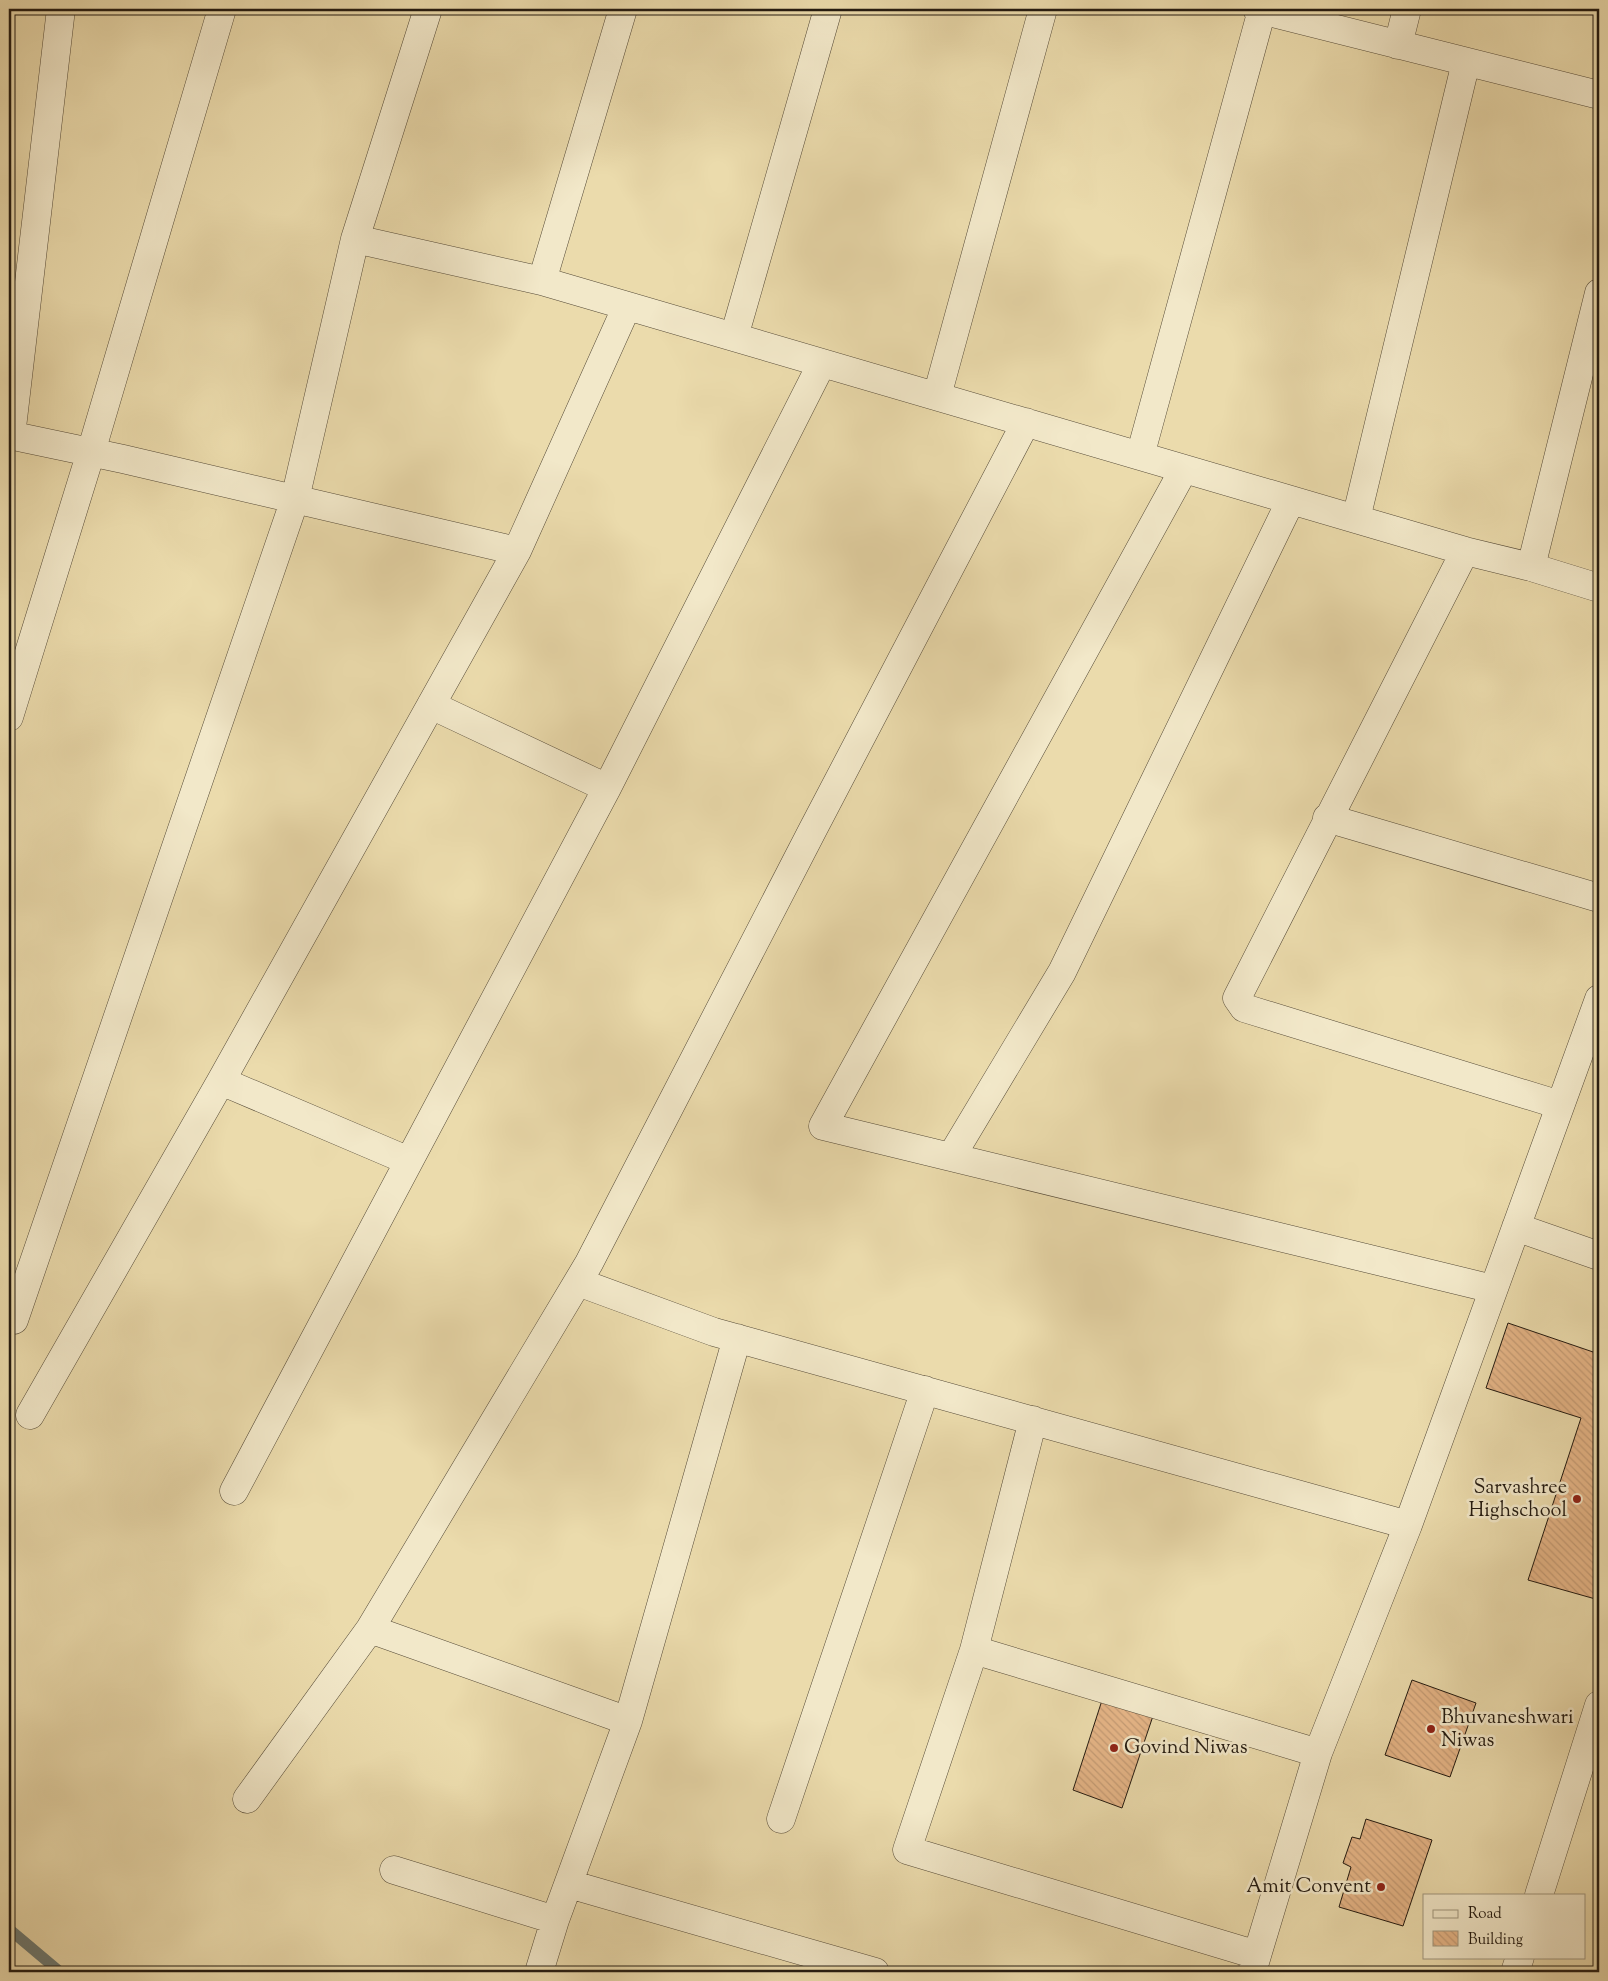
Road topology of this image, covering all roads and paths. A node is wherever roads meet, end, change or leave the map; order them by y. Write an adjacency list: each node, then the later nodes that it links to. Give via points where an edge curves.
1 (61, 9): 20 (street)
2 (222, 9): 21 (street)
3 (428, 9): 12 (street)
4 (623, 9): 13 (street)
5 (828, 9): 16 (street)
6 (1043, 9): 18 (street)
7 (1260, 9): 9 (street); 22 (street)
8 (1407, 9): 9 (street)
9 (1398, 44): 10 (street)
10 (1466, 62): 11 (street); 26 (street)
11 (1599, 95)
12 (355, 239): 13 (street); 24 (street)
13 (542, 281): 15 (street)
14 (1599, 293): 29 (street)
15 (627, 306): 16 (street); 27 (street)
16 (734, 337): 17 (street)
17 (822, 363): 18 (street); 33 (street)
18 (937, 396): 19 (street)
19 (1026, 422): 22 (street); 43 (street)
20 (10, 436): 21 (street)
21 (91, 452): 24 (street); 32 (street)
22 (1140, 456): 23 (street)
23 (1184, 469): 25 (street); 39 (street, via 823,1126)
24 (295, 499): 27 (street); 45 (street)
25 (1291, 500): 26 (street); 39 (street, via 1062,972)
26 (1356, 519): 28 (street)
27 (517, 551): 31 (street)
28 (1465, 551): 29 (street); 34 (street)
29 (1531, 567): 30 (street)
30 (1599, 588)
31 (431, 705): 33 (street); 37 (street)
32 (9, 717)
33 (607, 788): 40 (street)
34 (1327, 818): 35 (street); 38 (street, via 1240,988 1237,998 1244,1008)
35 (1599, 898)
36 (1599, 999): 38 (street)
37 (221, 1081): 40 (street); 48 (street)
38 (1560, 1105): 41 (street)
39 (951, 1157): 44 (street)
40 (410, 1161): 50 (street)
41 (1516, 1227): 42 (street); 44 (street)
42 (1599, 1256)
43 (578, 1282): 46 (street); 52 (street)
44 (1493, 1289): 51 (street)
45 (14, 1320)
46 (737, 1338): 47 (street); 55 (street)
47 (925, 1390): 49 (street); 58 (street)
48 (30, 1416)
49 (1033, 1420): 51 (street); 53 (street)
50 (234, 1491)
51 (1408, 1525): 56 (street)
52 (370, 1629): 55 (street); 57 (street)
53 (974, 1650): 56 (street); 64 (street, via 907,1850)
54 (1599, 1705): 61 (street)
55 (628, 1721): 60 (street)
56 (1318, 1753): 64 (street)
57 (247, 1799)
58 (781, 1819)
59 (394, 1870): 62 (street)
60 (569, 1884): 62 (street); 66 (street)
61 (1539, 1894)
62 (556, 1920): 65 (street)
63 (1520, 1958): 67 (street)
64 (1254, 1964)
65 (539, 1972)
66 (875, 1972)
67 (1515, 1972)

